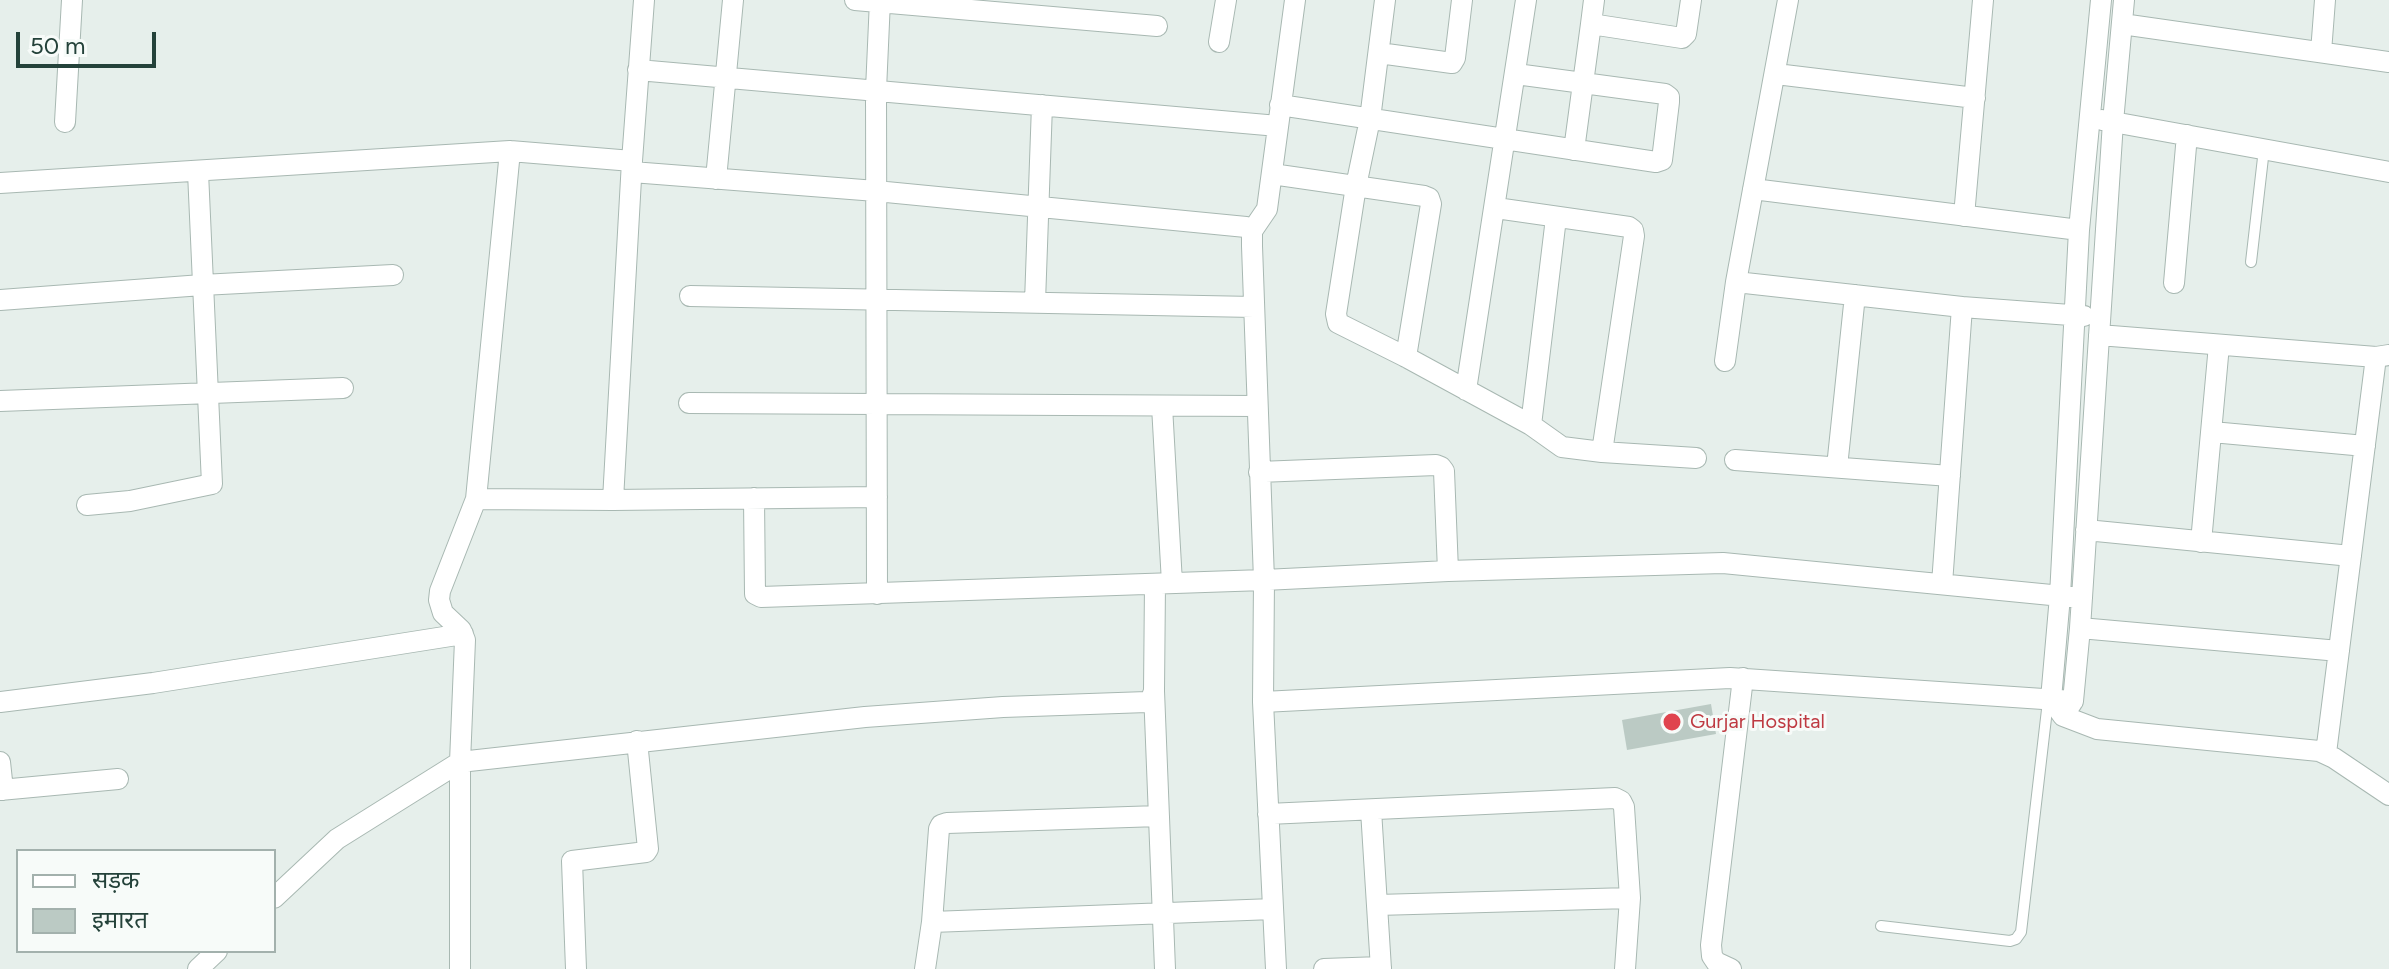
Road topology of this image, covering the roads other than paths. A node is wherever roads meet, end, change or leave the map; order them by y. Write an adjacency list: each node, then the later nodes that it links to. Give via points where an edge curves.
1 (72, 0): 36 (street)
2 (644, 0): 25 (street)
3 (733, 0): 28 (street)
4 (855, 0): 17 (street)
5 (1226, 0): 21 (street)
6 (1295, 0): 33 (street)
7 (1385, 0): 23 (street)
8 (1462, 0): 23 (street, via 1452,63)
9 (1526, 0): 26 (street)
10 (1594, 0): 18 (street)
11 (1691, 0): 18 (street, via 1682,38)
12 (1788, 0): 27 (street)
13 (1983, 0): 31 (street)
14 (2101, 0): 34 (street)
15 (2124, 0): 19 (street)
16 (2325, 0): 22 (street)
17 (880, 1): 20 (street); 30 (street)
18 (1591, 24): 29 (street)
19 (2122, 24): 22 (street); 37 (street)
20 (1157, 26)
21 (1219, 42)
22 (2321, 52): 24 (street)
23 (1379, 53): 35 (street)
24 (2389, 62)
25 (638, 70): 28 (street); 43 (street)
26 (1516, 74): 29 (street); 39 (street)
27 (1776, 74): 31 (street); 50 (street)
28 (725, 77): 30 (street); 47 (street)
29 (1583, 83): 41 (street); 41 (street, via 1669,97 1662,160)
30 (876, 90): 32 (street); 51 (street)
31 (1975, 98): 54 (street)
32 (1042, 105): 33 (street, via 1252,123); 52 (street)
33 (1279, 116): 35 (street); 46 (street)
34 (2090, 118): 37 (street); 57 (street)
35 (1370, 119): 39 (street); 49 (street)
36 (65, 122)
37 (2113, 122): 38 (street); 71 (street)
38 (2187, 135): 40 (street); 61 (street)
39 (1507, 140): 41 (street); 53 (street)
40 (2264, 149): 45 (street); 58 (lane)
41 (1574, 150)
42 (510, 151): 43 (street); 44 (street); 95 (street)
43 (632, 166): 47 (street); 96 (street)
44 (198, 172): 48 (street); 62 (street)
45 (2389, 172)
46 (1272, 174): 49 (street); 56 (street, via 1267,209)
47 (716, 179): 51 (street)
48 (0, 183)
49 (1356, 186): 74 (street, via 1336,318 1342,327); 74 (street, via 1424,196 1431,204)
50 (1753, 189): 54 (street); 60 (street)
51 (876, 191): 52 (street); 65 (street)
52 (1039, 207): 56 (street); 67 (street)
53 (1496, 208): 55 (street); 77 (street)
54 (1964, 216): 57 (street)
55 (1556, 218): 84 (street); 87 (street, via 1633,230)
56 (1256, 226): 68 (street)
57 (2079, 230): 70 (street)
58 (2251, 262)
59 (393, 275): 62 (street)
60 (1736, 282): 63 (street); 75 (street)
61 (2174, 283)
62 (202, 285): 66 (street); 78 (street)
63 (1855, 295): 69 (street); 90 (street)
64 (690, 296): 65 (street)
65 (876, 299): 67 (street); 81 (street)
66 (0, 300)
67 (1035, 302): 68 (street)
68 (1254, 307): 83 (street)
69 (1962, 307): 70 (street); 92 (street)
70 (2073, 315): 71 (street); 106 (street)
71 (2099, 326): 72 (street); 98 (street)
72 (2219, 345): 73 (street); 85 (street)
73 (2383, 356): 86 (street)
74 (1406, 357): 77 (street)
75 (1725, 361)
76 (343, 388): 78 (street)
77 (1466, 390): 84 (street)
78 (208, 393): 79 (street); 97 (street, via 212,484)
79 (0, 401)
80 (689, 403): 81 (street)
81 (877, 403): 82 (street); 93 (street)
82 (1162, 406): 83 (street); 103 (street)
83 (1257, 406): 91 (street)
84 (1531, 425): 87 (street, via 1562,447)
85 (2212, 432): 86 (street); 99 (street)
86 (2365, 446): 100 (street)
87 (1602, 452): 88 (street)
88 (1696, 458)
89 (1735, 460): 90 (street)
90 (1837, 467): 92 (street)
91 (1259, 472): 101 (street, via 1441,467); 102 (street)
92 (1950, 476): 104 (street)
93 (877, 497): 94 (street); 105 (street)
94 (754, 498): 96 (street); 105 (street, via 757,597)
95 (476, 499): 96 (street); 109 (street, via 439,600 443,613)
96 (613, 500)
97 (87, 505)
98 (2086, 530): 99 (street); 107 (street)
99 (2201, 542): 100 (street)
100 (2351, 556): 110 (street)
101 (1448, 571): 102 (street); 104 (street, via 1723,563)
102 (1264, 580): 103 (street); 114 (street)
103 (1164, 584): 105 (street); 112 (street)
104 (1942, 584): 106 (street)
105 (877, 594)
106 (2060, 596): 107 (street); 115 (street)
107 (2082, 598): 108 (street)
108 (2080, 628): 110 (street); 115 (street)
109 (463, 634): 113 (street); 119 (street)
110 (2339, 651): 117 (street)
111 (1743, 678): 114 (street); 115 (street); 143 (street, via 1711,945 1716,962)
112 (1154, 691): 116 (street, via 1147,702 880,716); 125 (street)
113 (0, 702)
114 (1263, 702): 124 (street)
115 (2059, 703): 117 (street, via 2097,729); 132 (lane, via 2016,939)
116 (637, 741): 119 (street); 137 (street, via 648,849 572,861)
117 (2326, 753): 122 (street)
118 (0, 762): 121 (street)
119 (460, 762): 126 (street, via 337,839); 136 (street)
120 (118, 779): 121 (street)
121 (1, 790)
122 (2389, 795)
123 (1371, 810): 124 (street); 127 (street, via 1615,798 1624,807); 128 (street)
124 (1268, 814): 129 (street)
125 (1159, 816): 130 (street); 131 (street, via 941,825)
126 (276, 896)
127 (1630, 898): 128 (street); 142 (street)
128 (1377, 905): 134 (street)
129 (1273, 909): 130 (street); 140 (street)
130 (1162, 912): 131 (street); 139 (street)
131 (932, 922): 138 (street)
132 (1881, 926)
133 (215, 953): 135 (street)
134 (1381, 968): 141 (street)
135 (198, 969)
136 (460, 969)
137 (576, 969)
138 (925, 969)
139 (1165, 969)
140 (1276, 969)
141 (1324, 969)
142 (1625, 969)
143 (1731, 969)

